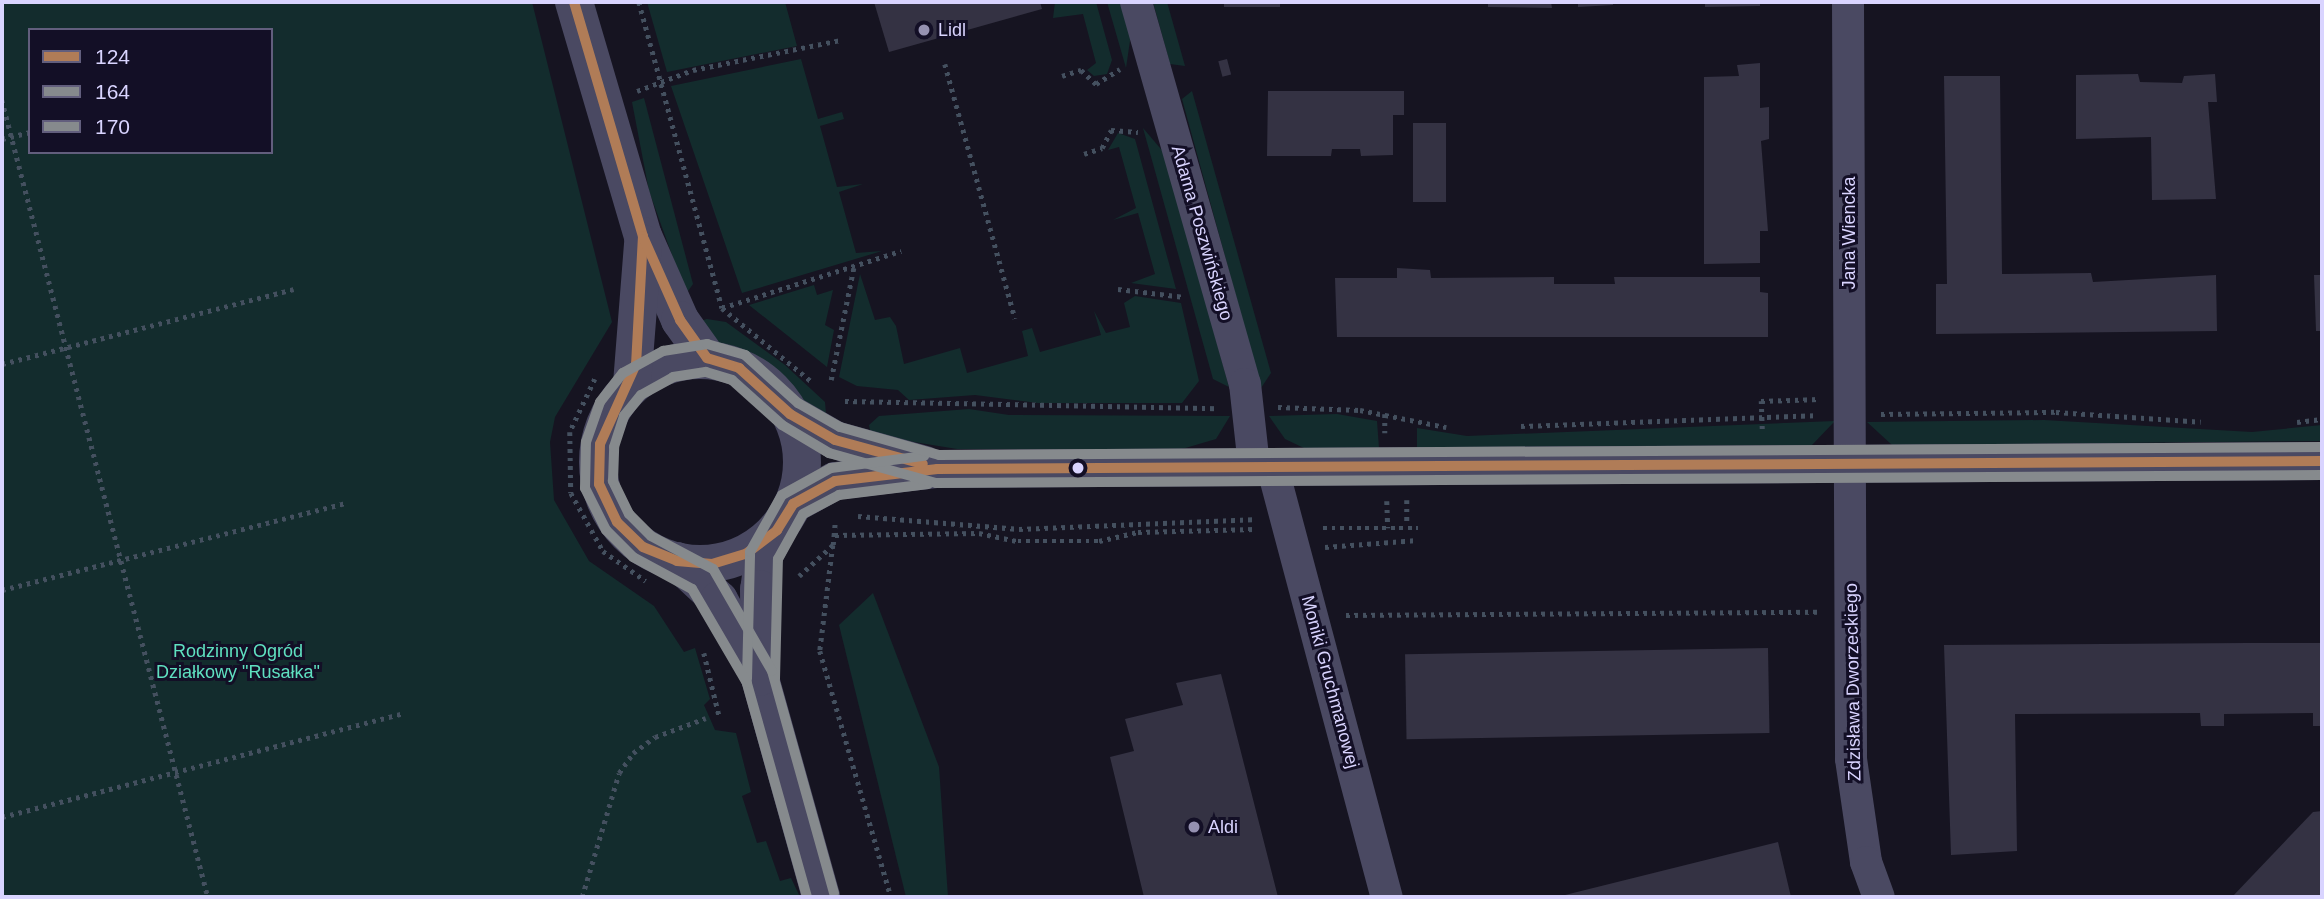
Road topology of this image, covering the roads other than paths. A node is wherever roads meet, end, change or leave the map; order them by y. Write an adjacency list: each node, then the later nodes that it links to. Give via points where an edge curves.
1 (574, 2): 4 (street)
2 (1136, 2): 10 (street, Adama Poszwińskiego, via 1245,384)
3 (1848, 2): 9 (street, Jana Wiencka)
4 (643, 236): 5 (street, via 680,320); 6 (street)
5 (707, 358): 6 (street); 7 (street, via 758,380)
6 (615, 377): 13 (street, via 612,409 600,444 599,484 617,522)
7 (790, 414): 11 (street, via 835,440); 12 (street, via 801,445)
8 (2322, 461): 9 (street)
9 (1850, 464): 10 (street); 17 (street, Zdzisława Dworzeckiego, via 1851,759 1866,862)
10 (1263, 466): 11 (street); 16 (street, Moniki Gruchmanowej)
11 (937, 468): 12 (street, via 835,481)
12 (785, 517): 13 (street, via 747,553); 14 (street, via 764,555 759,589)
13 (666, 573): 14 (street, via 719,600)
14 (760, 678): 15 (street)
15 (821, 897)
16 (1387, 897)
17 (1879, 897)

